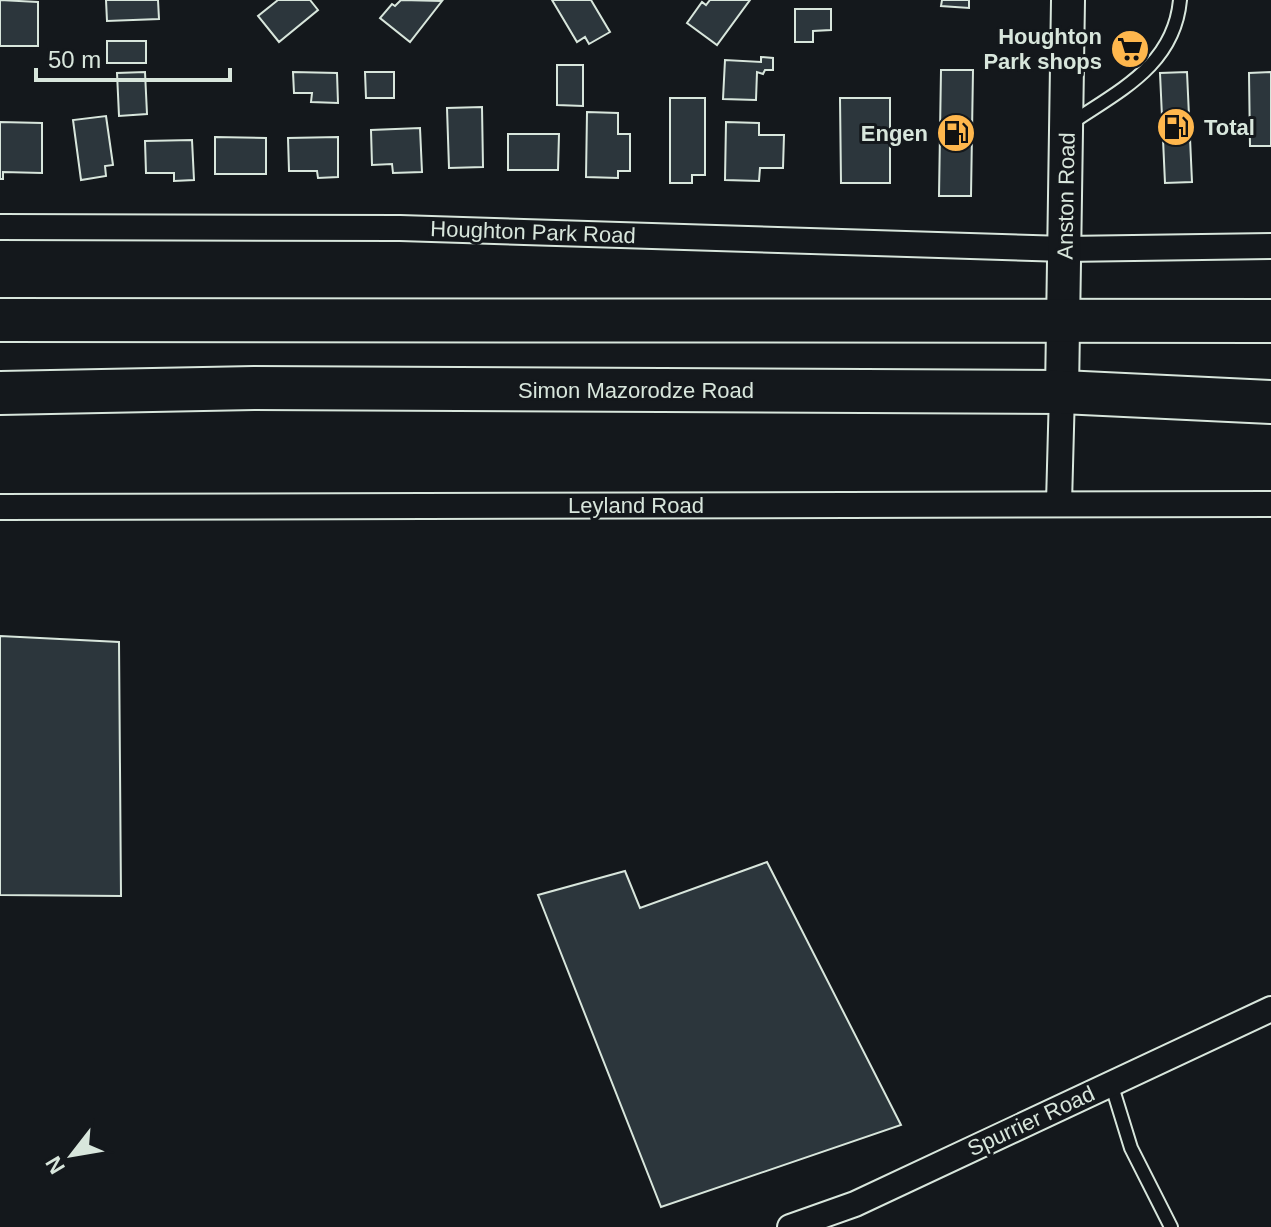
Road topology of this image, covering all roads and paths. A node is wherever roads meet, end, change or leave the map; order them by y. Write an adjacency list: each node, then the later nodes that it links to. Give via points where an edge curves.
1 (1068, 0): 3 (main road, Anston Road)
2 (1180, 0): 3 (lane, via 1170,39 1137,81)
3 (1067, 126): 6 (main road, Anston Road)
4 (0, 227): 6 (street, Houghton Park Road, via 400,228)
5 (1271, 246): 6 (street, Houghton Park Road)
6 (1065, 249): 8 (main road, Anston Road)
7 (0, 320): 8 (highway)
8 (1062, 320): 9 (highway); 10 (main road, Anston Road)
9 (1271, 321)
10 (1062, 392): 11 (highway, Simon Mazorodze Road, via 254,388); 12 (highway, Simon Mazorodze Road); 13 (street)
11 (0, 393)
12 (1271, 402)
13 (1059, 503): 14 (street, Leyland Road); 15 (street, Leyland Road)
14 (1271, 504)
15 (0, 507)
16 (1271, 1009): 17 (street, Spurrier Road)
17 (1111, 1083): 18 (street, Spurrier Road, via 855,1204); 19 (lane, via 1131,1148)
18 (790, 1227)
19 (1171, 1227)

